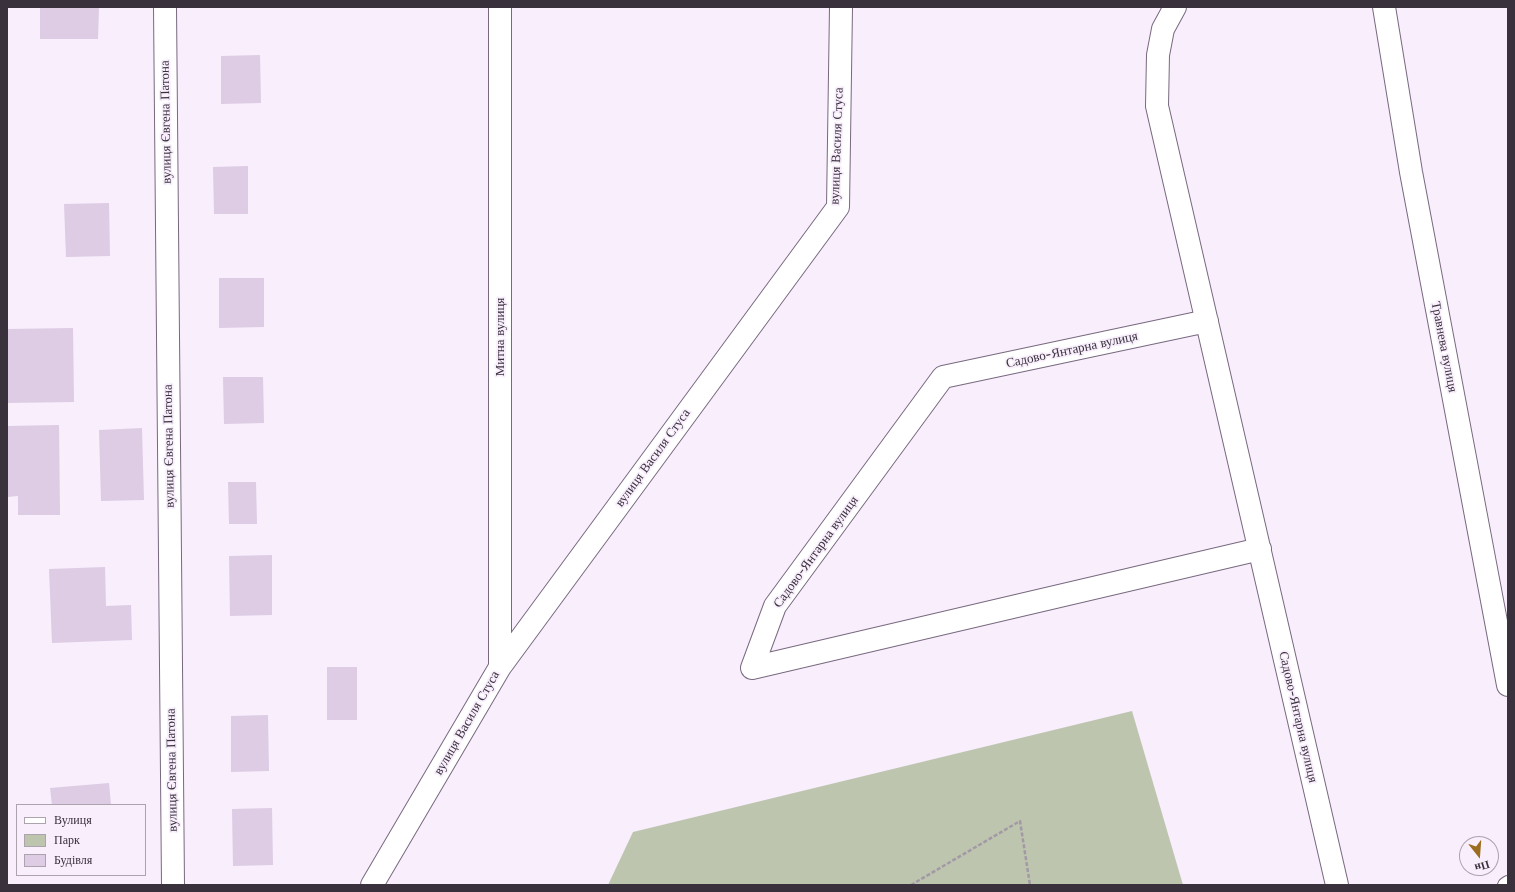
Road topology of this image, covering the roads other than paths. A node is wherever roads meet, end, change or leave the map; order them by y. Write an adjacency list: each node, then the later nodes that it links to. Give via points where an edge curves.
1 (165, 7): 11 (street, вулиця Євгена Патона)
2 (500, 7): 8 (street, Митна вулиця)
3 (841, 7): 8 (street, вулиця Василя Стуса, via 838,207)
4 (1175, 7): 6 (street, Садово-Янтарна вулиця, via 1163,29 1158,55 1158,106)
5 (1384, 7): 9 (street, Травнева вулиця, via 1413,180)
6 (1207, 321): 7 (street, Садово-Янтарна вулиця); 7 (street, Садово-Янтарна вулиця, via 943,377 775,606 752,668)
7 (1260, 549): 13 (street, Садово-Янтарна вулиця)
8 (500, 667): 12 (street, вулиця Василя Стуса)
9 (1508, 686)
10 (1508, 883): 14 (lane)
11 (173, 885)
12 (372, 885)
13 (1337, 885)
14 (1505, 885)

